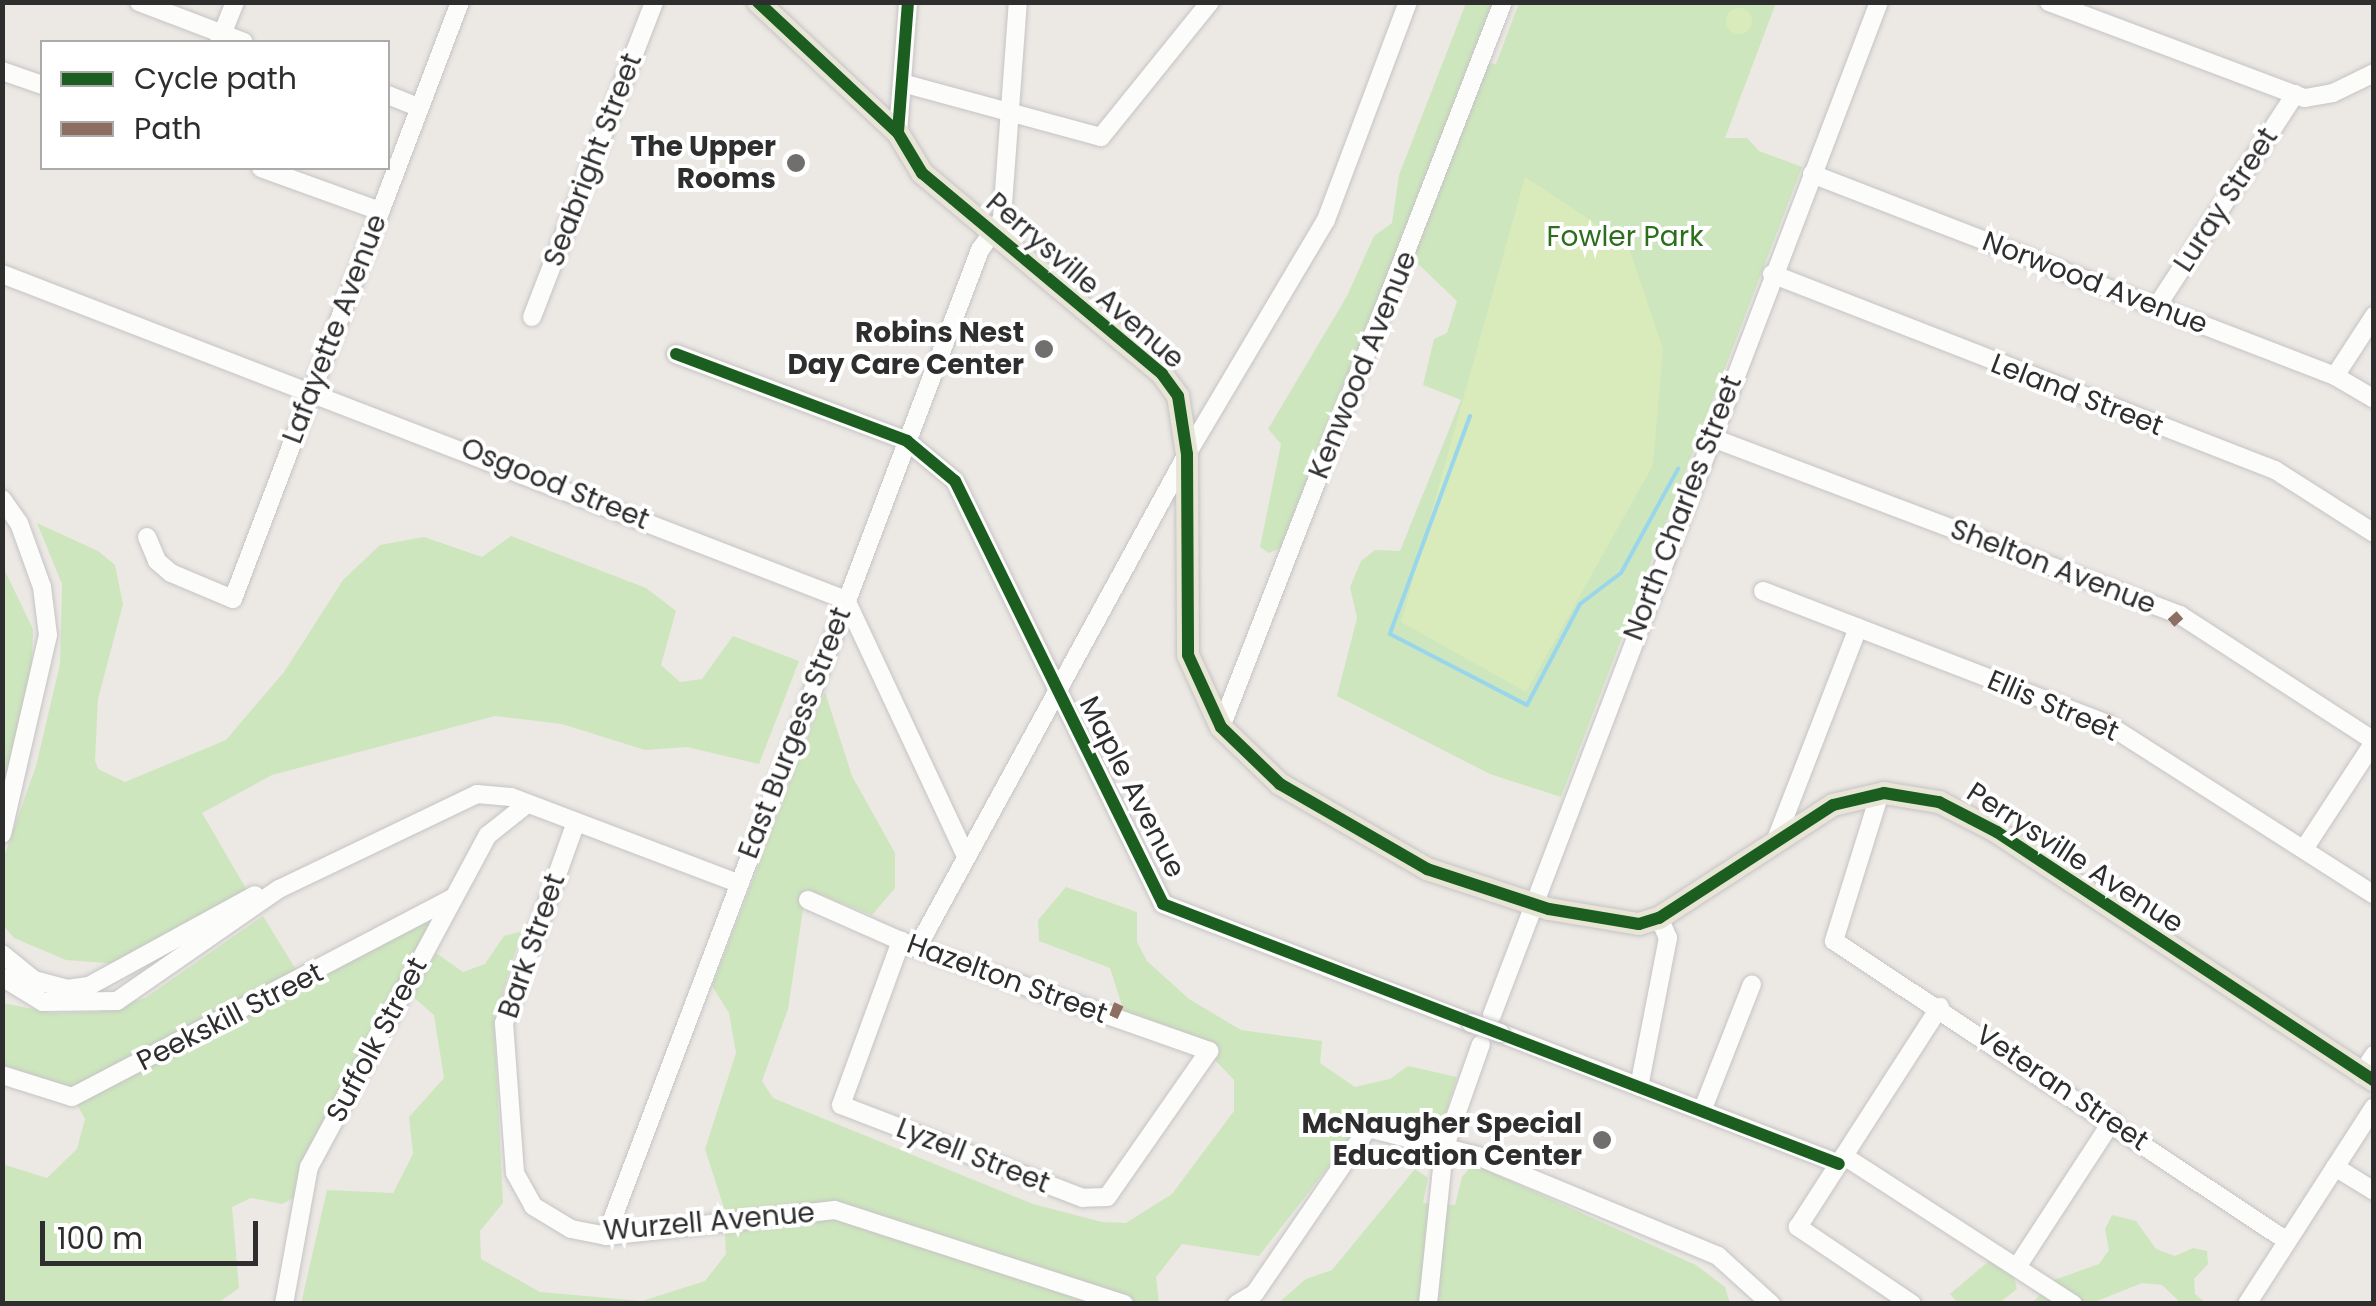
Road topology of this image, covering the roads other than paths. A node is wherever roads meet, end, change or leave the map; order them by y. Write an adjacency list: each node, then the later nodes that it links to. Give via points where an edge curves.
1 (139, 2): 13 (street)
2 (235, 2): 13 (street)
3 (460, 2): 20 (street, Lafayette Avenue)
4 (654, 2): 31 (street, Seabright Street)
5 (758, 2): 22 (main road, Perrysville Avenue)
6 (908, 2): 16 (street)
7 (1018, 2): 21 (street, East Burgess Street)
8 (1210, 2): 21 (street, via 1101,137)
9 (1408, 2): 38 (street, via 1326,220)
10 (1504, 2): 46 (street, Kenwood Avenue)
11 (1879, 2): 24 (street, North Charles Street)
12 (2049, 2): 18 (street)
13 (221, 38)
14 (2, 70): 17 (street)
15 (2374, 73): 18 (street, via 2316,99)
16 (902, 83): 21 (street); 22 (street)
17 (40, 84)
18 (2295, 94): 29 (street, Luray Street)
19 (390, 97): 20 (street)
20 (418, 107): 25 (street, Lafayette Avenue)
21 (1012, 108): 26 (street, East Burgess Street, via 1002,218)
22 (898, 133): 26 (main road, Perrysville Avenue, via 922,173)
23 (266, 170): 25 (street)
24 (1812, 174): 28 (street, North Charles Street); 29 (street, Norwood Avenue)
25 (380, 211): 34 (street, Lafayette Avenue)
26 (991, 233): 37 (street, East Burgess Street); 38 (main road, Perrysville Avenue, via 1162,374 1178,396)
27 (2, 274): 34 (street, Osgood Street)
28 (1772, 274): 36 (street, North Charles Street); 40 (street, Leland Street, via 2275,470)
29 (2158, 306): 33 (street, Norwood Avenue)
30 (2374, 316): 33 (street)
31 (532, 318)
32 (676, 354): 37 (street, Maple Avenue)
33 (2335, 376): 35 (street, Norwood Avenue)
34 (312, 389): 41 (street, Lafayette Avenue, via 233,599 172,574 157,561); 43 (street, Osgood Street)
35 (2374, 400)
36 (1710, 437): 47 (street, Shelton Avenue, via 2180,615); 60 (street, North Charles Street)
37 (907, 442): 43 (street, East Burgess Street); 45 (street, Maple Avenue, via 955,481)
38 (1187, 454): 45 (street); 46 (main road, Perrysville Avenue, via 1184,624 1199,685)
39 (2, 499): 51 (street, via 19,523 42,587 48,635)
40 (2374, 533)
41 (147, 537)
42 (1762, 591): 44 (street, Ellis Street)
43 (846, 600): 54 (street); 55 (street, East Burgess Street)
44 (1858, 628): 52 (street); 53 (street, Ellis Street, via 2108,724)
45 (1056, 692): 54 (street); 74 (street, Maple Avenue, bridge, via 1163,904)
46 (1221, 726): 60 (main road, Perrysville Avenue, via 1280,784 1428,869)
47 (2374, 741): 53 (street)
48 (1880, 793): 52 (main road, Perrysville Avenue, via 1833,805); 68 (street, Veteran Street, via 1834,941); 73 (main road, Perrysville Avenue, via 1940,802 1997,832)
49 (527, 804): 50 (street); 56 (street, via 500,794 466,796); 58 (street, Suffolk Street, via 488,835)
50 (576, 822): 55 (street); 81 (street, Bark Street, via 504,1023)
51 (2, 834)
52 (1775, 842): 61 (main road, Perrysville Avenue)
53 (2304, 849): 57 (street, Ellis Street)
54 (964, 852): 62 (street)
55 (738, 882): 84 (street, East Burgess Street)
56 (279, 889): 63 (street, via 263,890 89,986 68,989 34,980); 67 (street, via 117,1001 65,1005)
57 (2373, 894)
58 (452, 898): 72 (street, Peekskill Street, via 72,1097); 87 (street, Suffolk Street, via 310,1168)
59 (808, 900): 62 (street, Hazelton Street)
60 (1535, 904): 61 (main road, Perrysville Avenue, via 1607,923); 69 (street, North Charles Street)
61 (1659, 918): 74 (street, via 1668,938)
62 (909, 944): 83 (street, Lyzell Street, via 841,1105 1083,1198); 83 (street, Hazelton Street, via 1209,1051)
63 (2, 954)
64 (2, 977): 67 (street)
65 (1752, 984): 76 (street)
66 (2, 994): 67 (street)
67 (24, 995)
68 (1940, 1007): 77 (street, Veteran Street); 79 (street)
69 (1492, 1015)
70 (1481, 1044): 78 (street)
71 (2374, 1054): 73 (street)
72 (2, 1075)
73 (2367, 1078)
74 (1640, 1087): 76 (street, Maple Avenue)
75 (2374, 1106): 80 (street)
76 (1702, 1111): 79 (street, Maple Avenue)
77 (2112, 1121): 85 (street, Veteran Street); 86 (street)
78 (1444, 1149): 89 (street, via 1368,1128 1255,1293); 90 (street); 91 (street, via 1477,1156 1718,1256)
79 (1841, 1160): 86 (street, Maple Avenue); 92 (street, via 1798,1228)
80 (2334, 1167): 82 (street); 85 (street)
81 (521, 1191): 84 (street, Wurzell Avenue, via 551,1220)
82 (2374, 1191)
83 (1106, 1197)
84 (606, 1236): 88 (street, Wurzell Avenue, via 851,1213)
85 (2287, 1241): 94 (street)
86 (2018, 1267): 93 (street, Maple Avenue)
87 (284, 1304)
88 (1124, 1304)
89 (1237, 1304)
90 (1428, 1304)
91 (1771, 1304)
92 (1912, 1304)
93 (2072, 1304)
94 (2247, 1304)

